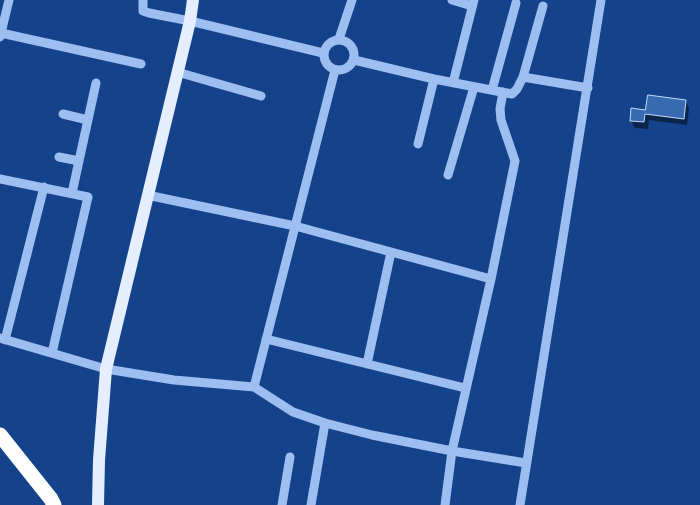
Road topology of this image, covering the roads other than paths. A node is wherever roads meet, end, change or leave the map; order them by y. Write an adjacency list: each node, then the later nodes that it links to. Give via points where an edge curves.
1 (9, 0): 11 (street)
2 (144, 0): 10 (street, via 143,11)
3 (193, 0): 10 (main road)
4 (352, 0): 12 (street)
5 (452, 0): 7 (street)
6 (602, 0): 23 (street)
7 (473, 3): 21 (street)
8 (516, 3): 24 (street)
9 (543, 6): 18 (street)
10 (190, 21): 13 (street); 17 (main road)
11 (0, 35): 15 (street)
12 (339, 39): 13 (street, via 330,42); 14 (street, via 352,46)
13 (323, 53): 16 (street, via 327,65)
14 (354, 60): 16 (street, via 344,69); 19 (street)
15 (141, 64)
16 (335, 70): 37 (street)
17 (177, 72): 26 (street); 36 (main road)
18 (523, 77): 23 (street); 25 (street, via 514,93)
19 (434, 79): 21 (street); 29 (street)
20 (96, 82): 28 (street)
21 (454, 82): 22 (street)
22 (474, 87): 24 (street); 32 (street)
23 (588, 88): 51 (street)
24 (492, 90): 25 (street)
25 (503, 92): 39 (street, via 500,109 515,161)
26 (261, 96)
27 (63, 114): 28 (street)
28 (88, 120): 31 (street)
29 (418, 144)
30 (60, 157): 31 (street)
31 (79, 161): 35 (street)
32 (448, 175)
33 (0, 179): 34 (street)
34 (44, 187): 35 (street); 40 (street)
35 (72, 193): 42 (street, via 88,198)
36 (147, 195): 37 (street); 44 (main road)
37 (295, 226): 38 (street); 41 (street)
38 (391, 252): 39 (street); 43 (street)
39 (491, 279): 46 (street)
40 (2, 339): 42 (street)
41 (266, 340): 43 (street); 45 (street)
42 (52, 353): 44 (street)
43 (367, 364): 46 (street)
44 (106, 369): 45 (street, via 174,380); 53 (main road)
45 (254, 387): 47 (street, via 292,412)
46 (465, 388): 49 (street)
47 (325, 423): 49 (street); 55 (street)
48 (0, 435): 52 (highway)
49 (452, 451): 51 (street); 56 (street)
50 (290, 456): 54 (street)
51 (526, 462): 57 (street)
52 (50, 503)
53 (98, 505)
54 (282, 505)
55 (311, 505)
56 (445, 505)
57 (520, 505)

